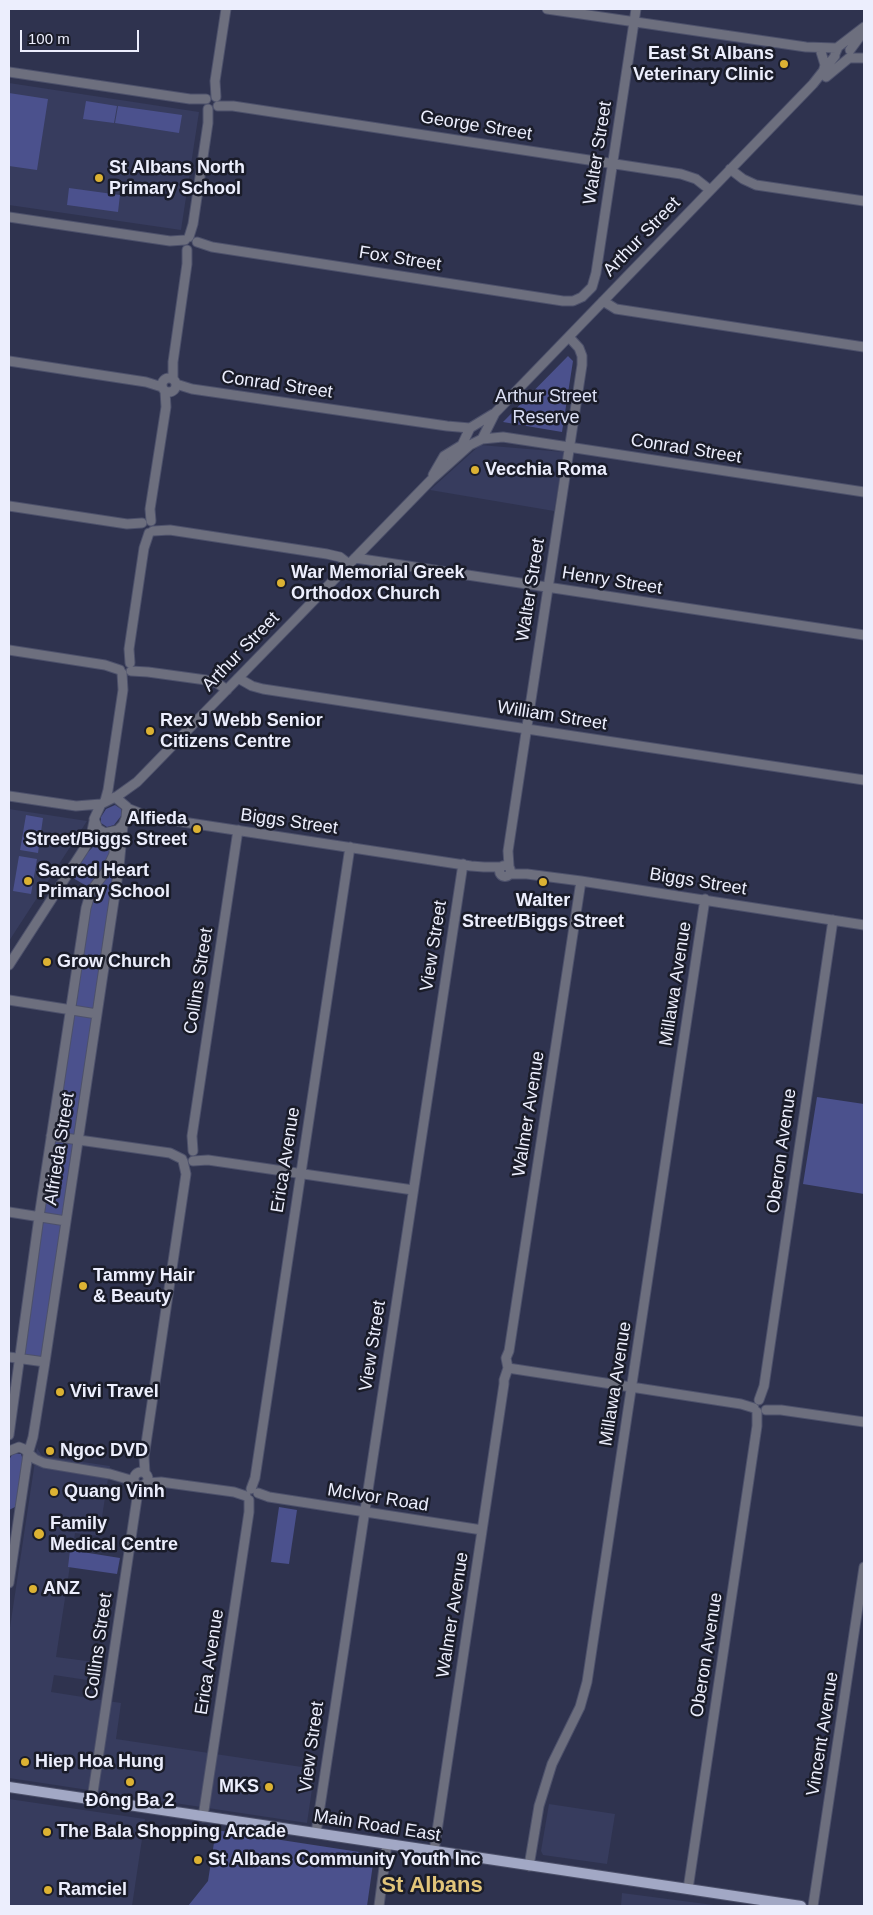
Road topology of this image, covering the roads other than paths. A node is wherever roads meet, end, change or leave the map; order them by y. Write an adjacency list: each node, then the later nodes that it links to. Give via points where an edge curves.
1 (226, 9): 14 (street)
2 (547, 9): 4 (street)
3 (636, 9): 4 (street, Walter Street)
4 (634, 22): 6 (street); 15 (street, Walter Street)
5 (863, 31): 7 (street, Arthur Street); 9 (street, Arthur Street); 10 (street, via 861,45)
6 (806, 47): 7 (street); 8 (street)
7 (837, 51): 8 (street); 9 (street, via 839,60); 9 (street, via 846,46); 12 (street, Arthur Street)
8 (821, 52): 12 (street, via 825,65)
9 (848, 55): 10 (street); 13 (street, Arthur Street, via 825,77)
10 (864, 55)
11 (9, 72): 14 (street, George Street)
12 (823, 72): 13 (street, Arthur Street)
13 (812, 84): 16 (street, Arthur Street)
14 (212, 102): 15 (street, George Street); 20 (street)
15 (613, 163): 17 (street, George Street, via 689,175); 21 (street, Walter Street, via 595,277 592,287)
16 (730, 169): 17 (street, Arthur Street); 18 (street, via 756,185)
17 (710, 190): 22 (street, Arthur Street)
18 (864, 201)
19 (9, 217): 20 (street, Fox Street)
20 (190, 244): 21 (street, Fox Street, via 563,301); 26 (street)
21 (582, 297)
22 (603, 301): 23 (street, Arthur Street); 24 (street, via 616,308)
23 (569, 337): 27 (street, Arthur Street); 32 (street, Walter Street, via 579,348 582,360)
24 (864, 347)
25 (9, 361): 26 (street, Conrad Street)
26 (169, 385): 29 (street, Conrad Street); 36 (street)
27 (495, 413): 28 (street, Arthur Street); 29 (street, Arthur Street)
28 (486, 430): 29 (street, Conrad Street, via 479,425); 30 (street, Conrad Street); 31 (street, Arthur Street)
29 (470, 431): 31 (street); 33 (street, Arthur Street, via 460,447 444,456)
30 (503, 437): 31 (street, Conrad Street); 32 (street, Conrad Street)
31 (479, 440): 33 (street, Arthur Street)
32 (570, 448): 34 (street, Conrad Street); 38 (street, Walter Street)
33 (431, 480): 37 (street, Arthur Street)
34 (864, 492)
35 (9, 506): 36 (street, Henry Street)
36 (147, 527): 37 (street, Henry Street, via 334,555); 41 (street)
37 (352, 561): 38 (street, Henry Street); 42 (street, Arthur Street)
38 (548, 588): 39 (street, Henry Street); 44 (street, Walter Street)
39 (864, 635)
40 (9, 650): 41 (street)
41 (126, 668): 43 (street, via 206,680); 45 (street)
42 (238, 678): 43 (street, Arthur Street); 44 (street, William Street, via 263,689)
43 (227, 690): 47 (street, Arthur Street)
44 (527, 729): 46 (street, William Street); 61 (street, Walter Street)
45 (110, 780): 49 (street); 50 (street)
46 (864, 780)
47 (137, 782): 49 (street, Arthur Street); 52 (street, Arthur Street)
48 (9, 796): 51 (street)
49 (116, 797): 50 (street); 52 (street)
50 (103, 803): 51 (street); 54 (street)
51 (76, 806): 54 (street)
52 (127, 807): 53 (street, Biggs Street); 55 (street)
53 (150, 817): 55 (street, Biggs Street); 56 (street, Biggs Street)
54 (94, 820): 57 (street, via 98,829); 59 (street)
55 (124, 823): 57 (street, via 118,830); 69 (street, Alfrieda Street)
56 (238, 830): 58 (street, Biggs Street); 72 (street, Collins Street)
57 (108, 833): 59 (street); 68 (street, Alfrieda Street, via 114,839 114,854 88,898)
58 (350, 847): 60 (street, Biggs Street); 73 (street, Erica Avenue)
59 (84, 849): 66 (street)
60 (463, 864): 61 (street, Biggs Street); 74 (street, View Street)
61 (506, 869): 62 (street, Biggs Street)
62 (581, 881): 63 (street, Biggs Street); 81 (street, Walmer Avenue, via 506,1358)
63 (705, 900): 64 (street, Biggs Street); 82 (street, Millawa Avenue)
64 (833, 920): 65 (street, Biggs Street); 83 (street, Oberon Avenue)
65 (864, 925)
66 (9, 965)
67 (9, 1000): 68 (street)
68 (70, 1010): 69 (street); 70 (street, Alfrieda Street)
69 (97, 1014): 71 (street, Alfrieda Street)
70 (51, 1136): 71 (street); 76 (street, Alfrieda Street)
71 (79, 1140): 72 (street); 77 (street, Alfrieda Street)
72 (188, 1156): 73 (street); 90 (street, Collins Street)
73 (300, 1173): 74 (street); 91 (street, Erica Avenue)
74 (413, 1190): 93 (street, View Street)
75 (9, 1212): 76 (street)
76 (38, 1217): 77 (street); 79 (street, Alfrieda Street)
77 (66, 1221): 80 (street, Alfrieda Street)
78 (9, 1357): 79 (street)
79 (19, 1359): 80 (street); 85 (street, Alfrieda Street)
80 (45, 1362): 87 (street, Alfrieda Street)
81 (510, 1369): 82 (street); 95 (street, Walmer Avenue, via 504,1376)
82 (632, 1388): 83 (street); 104 (street, Millawa Avenue, via 588,1682 580,1707 552,1764)
83 (761, 1407): 84 (street); 105 (street, Oberon Avenue)
84 (864, 1422)
85 (9, 1435)
86 (9, 1451): 87 (street, McIvor Road, via 19,1447)
87 (28, 1454): 88 (street, McIvor Road); 89 (street, Alfrieda Street)
88 (44, 1463): 89 (street, via 32,1468); 90 (street, McIvor Road)
89 (24, 1478): 92 (street, Alfrieda Street)
90 (141, 1479): 91 (street, McIvor Road); 99 (street, Collins Street)
91 (252, 1495): 93 (street, McIvor Road); 100 (street, Erica Avenue)
92 (19, 1510): 94 (street); 97 (street, Alfrieda Street)
93 (364, 1512): 95 (street, McIvor Road); 101 (street, View Street)
94 (9, 1515)
95 (482, 1530): 103 (street, Walmer Avenue)
96 (864, 1568): 108 (street, Vincent Avenue)
97 (9, 1583)
98 (9, 1787): 99 (main road, Main Road East)
99 (92, 1799): 100 (main road, Main Road East)
100 (203, 1817): 101 (main road, Main Road East)
101 (316, 1833): 102 (main road, Main Road East)
102 (387, 1844): 103 (main road, Main Road East); 106 (street)
103 (434, 1851): 104 (main road, Main Road East)
104 (529, 1866): 105 (main road, Main Road East)
105 (688, 1889): 107 (main road, Main Road East)
106 (379, 1906)
107 (801, 1906)
108 (813, 1906)

